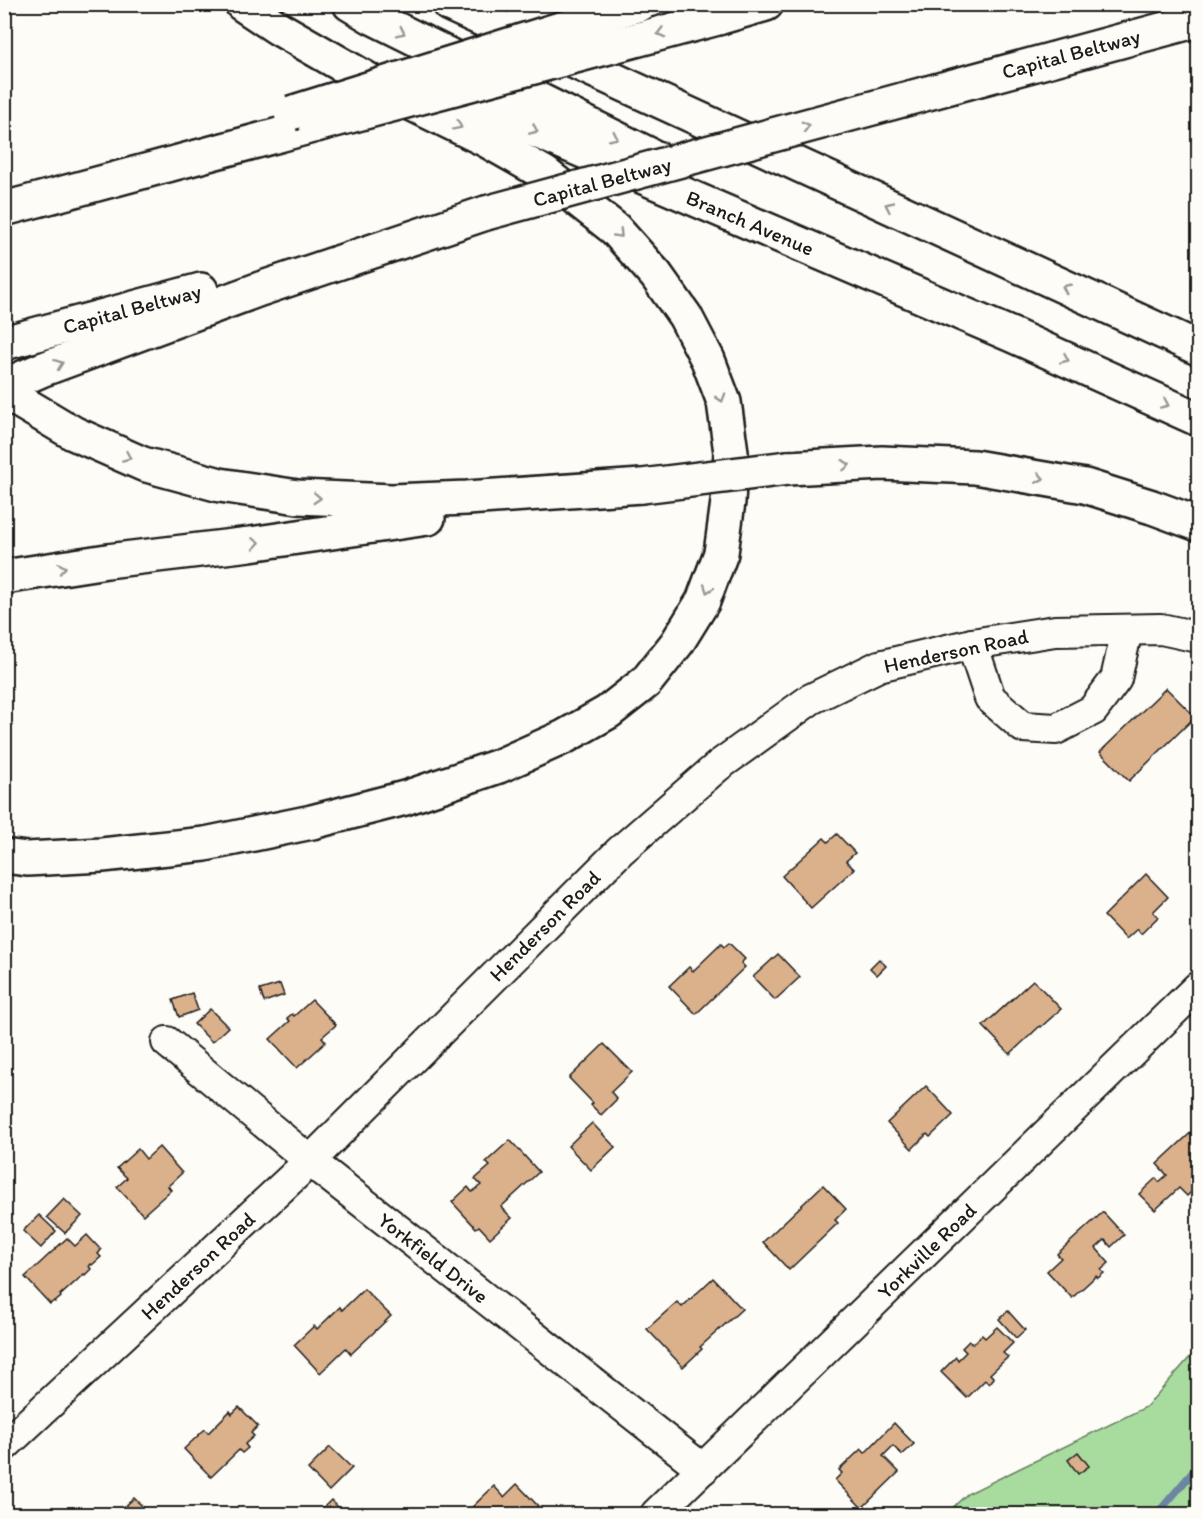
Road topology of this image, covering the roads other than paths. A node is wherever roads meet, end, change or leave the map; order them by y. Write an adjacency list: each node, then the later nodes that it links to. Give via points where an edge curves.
1 (242, 4): 30 (highway, one-way to 30, via 398,98 544,173 615,229 656,275 685,316 724,402 731,452 721,553 703,601 677,644 646,682 608,712 499,766 384,804 205,844 102,855 27,859)
2 (273, 4): 17 (highway, Branch Avenue, one-way to 17, via 411,77)
3 (350, 4): 17 (highway, one-way to 17)
4 (449, 4): 12 (highway)
5 (522, 4): 12 (highway)
6 (640, 4): 11 (highway, bridge)
7 (766, 4): 11 (highway, one-way to 11, bridge)
8 (1198, 20): 10 (highway, Capital Beltway)
9 (1198, 39): 10 (highway)
10 (902, 100): 15 (highway, Capital Beltway, one-way to 10, bridge)
11 (303, 119): 13 (highway); 14 (highway)
12 (849, 188): 16 (highway, one-way to 12)
13 (4, 201)
14 (4, 209)
15 (486, 213): 19 (highway, Capital Beltway); 21 (highway, one-way to 15, via 260,289)
16 (1119, 313): 18 (highway); 20 (highway)
17 (1012, 335): 23 (highway, Branch Avenue, one-way to 23)
18 (1198, 341)
19 (4, 343)
20 (1198, 348)
21 (4, 386)
22 (4, 391): 24 (highway, one-way to 24, via 73,434 143,464 220,485 298,497 392,501)
23 (1198, 419)
24 (642, 486): 25 (highway, one-way to 25, bridge, via 788,468 882,463 975,467 1085,486); 26 (highway, one-way to 24)
25 (1198, 524)
26 (4, 577)
27 (1127, 630): 28 (street, Henderson Road, via 1161,629); 29 (street, Henderson Road, via 1055,631); 29 (street, via 1116,679 1093,710 1056,729 1023,727 990,698)
28 (1198, 637)
29 (972, 644): 33 (street, Henderson Road, via 879,666 811,699 718,766 620,851)
30 (4, 856)
31 (1198, 987): 35 (street, Yorkville Road)
32 (168, 1042): 33 (street, Yorkfield Drive)
33 (310, 1161): 34 (street, Henderson Road); 35 (street, Yorkfield Drive)
34 (4, 1446)
35 (703, 1469): 36 (street, Yorkville Road)
36 (656, 1515)

